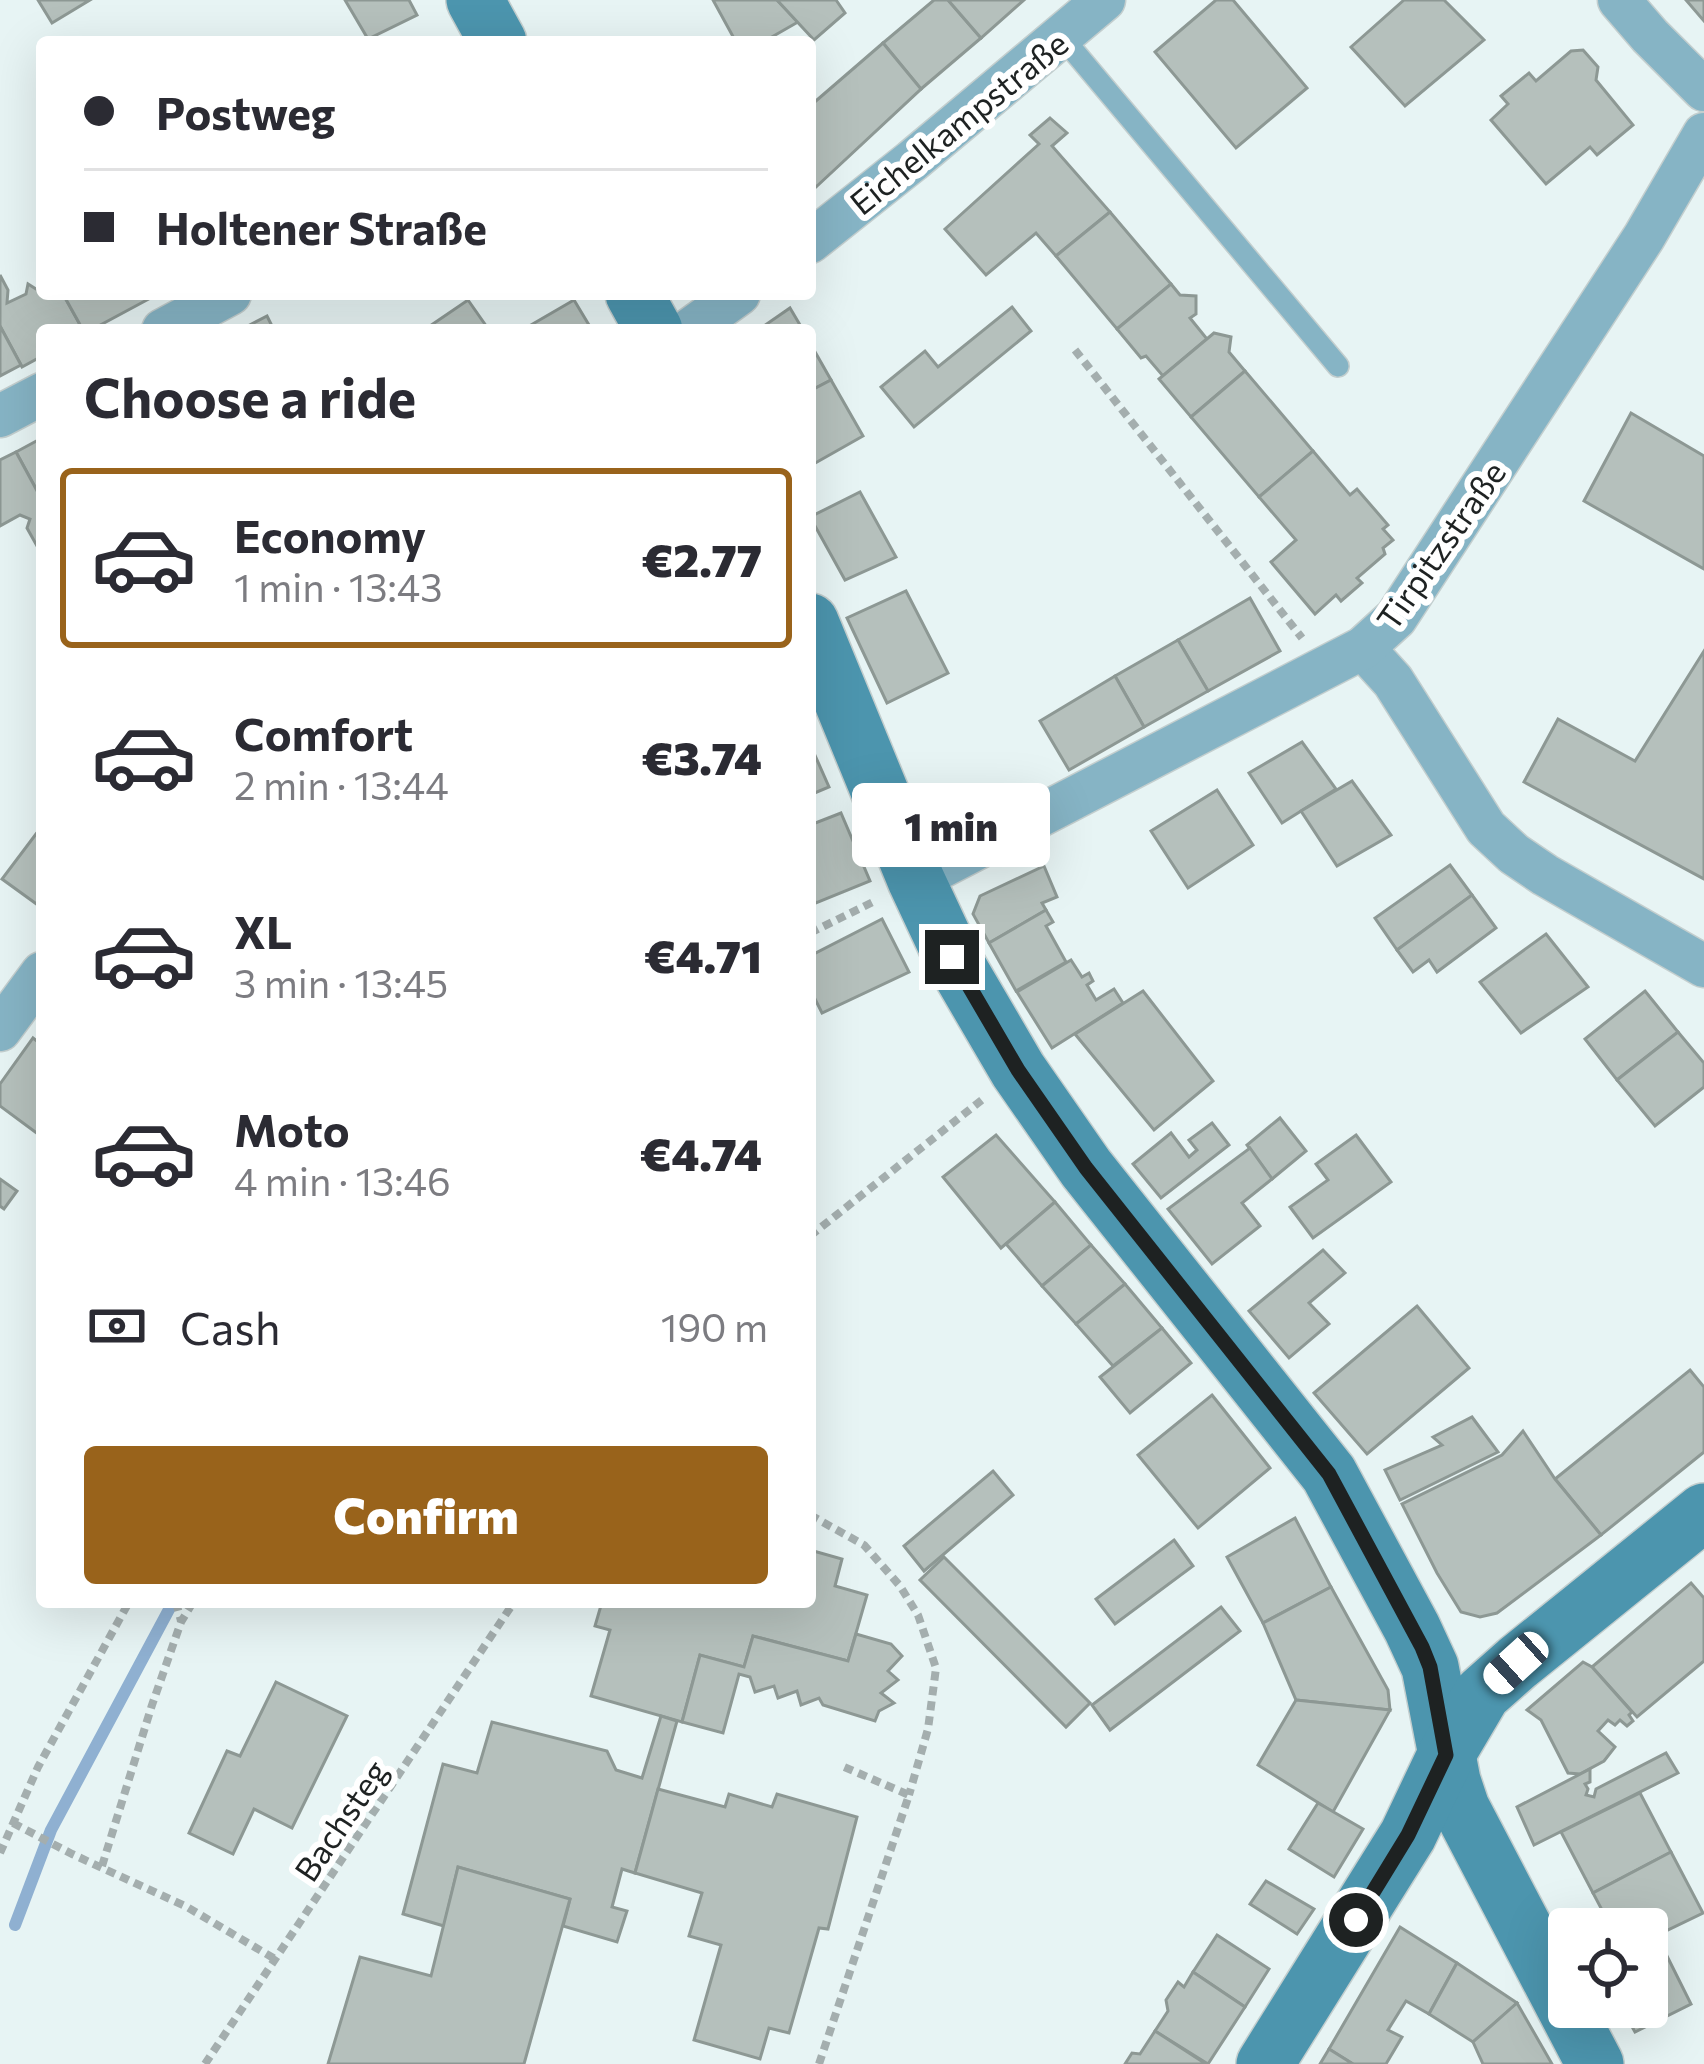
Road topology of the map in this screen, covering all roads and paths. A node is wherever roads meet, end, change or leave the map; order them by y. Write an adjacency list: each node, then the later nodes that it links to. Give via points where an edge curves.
1 (475, 0): 4 (main road)
2 (1104, 0): 5 (street, Eichelkampstraße)
3 (1619, 0): 6 (street)
4 (495, 36)
5 (1062, 37): 8 (street, Eichelkampstraße); 14 (lane)
6 (1704, 90)
7 (1704, 134): 18 (street, Tirpitzstraße, via 1396,618)
8 (816, 237)
9 (219, 300): 11 (street)
10 (731, 300): 12 (street)
11 (174, 324)
12 (697, 324)
13 (1075, 350): 19 (path)
14 (1338, 366)
15 (36, 397): 16 (street)
16 (0, 416)
17 (816, 637): 20 (main road)
18 (1363, 648): 19 (street, Tirpitzstraße); 22 (street, via 1393,681 1486,828 1544,875)
19 (1325, 668): 20 (street, Tirpitzstraße)
20 (916, 880): 21 (path); 25 (main road)
21 (816, 930)
22 (1704, 966)
23 (36, 981): 24 (street)
24 (0, 1030)
25 (1018, 1070): 26 (path); 34 (main road, via 1329,1474 1422,1647)
26 (816, 1232)
27 (1704, 1512): 34 (main road, via 1482,1694)
28 (816, 1518): 36 (path, via 864,1545 899,1586 937,1668)
29 (126, 1608): 37 (path)
30 (178, 1608): 33 (path)
31 (190, 1608): 33 (path)
32 (510, 1608): 40 (path, Bachsteg)
33 (182, 1622): 39 (path)
34 (1446, 1755): 43 (main road, via 1408,1835); 44 (main road, via 1461,1808)
35 (842, 1766): 36 (path)
36 (909, 1795): 42 (path)
37 (14, 1823): 38 (path); 39 (path)
38 (0, 1853)
39 (102, 1866): 40 (path)
40 (275, 1959): 41 (path, Bachsteg)
41 (205, 2064)
42 (819, 2064)
43 (1265, 2064)
44 (1595, 2064)

